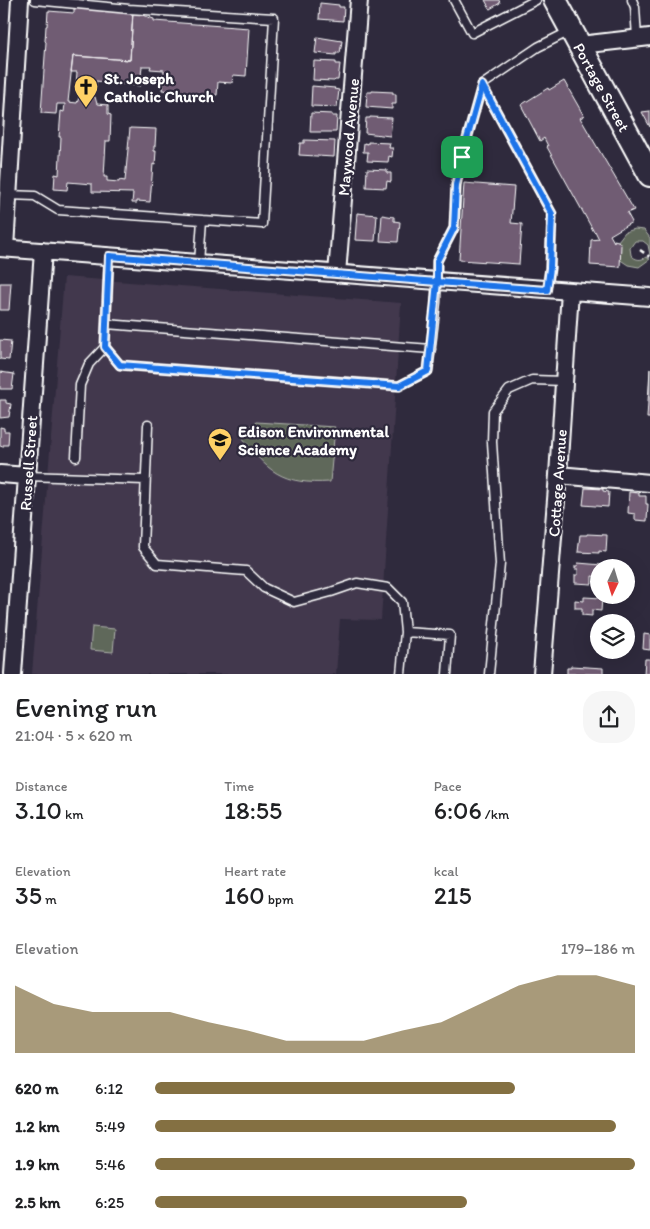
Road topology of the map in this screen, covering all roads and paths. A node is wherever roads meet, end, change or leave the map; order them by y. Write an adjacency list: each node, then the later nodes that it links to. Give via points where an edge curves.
1 (20, 0): 12 (street)
2 (36, 0): 13 (lane, via 274,18 262,224)
3 (359, 0): 20 (street, Maywood Avenue)
4 (454, 0): 5 (lane, via 472,32)
5 (536, 0)
6 (555, 0): 8 (main road, Portage Street)
7 (632, 0): 9 (lane)
8 (576, 38): 9 (street); 10 (lane, via 538,47); 11 (main road, Portage Street)
9 (643, 38)
10 (482, 85): 21 (lane, via 456,185 454,228 437,261); 22 (lane, via 552,214)
11 (650, 174)
12 (8, 195): 13 (lane, via 36,196 58,210); 14 (street)
13 (202, 220): 19 (lane)
14 (3, 248): 16 (street)
15 (640, 250): 18 (path)
16 (43, 251): 17 (street); 33 (street, Russell Street)
17 (109, 256): 19 (street); 25 (lane)
18 (650, 257)
19 (199, 263): 20 (street)
20 (337, 274): 21 (street)
21 (437, 282): 22 (street); 27 (lane)
22 (547, 290): 23 (street)
23 (570, 291): 24 (street); 28 (street, Cottage Avenue)
24 (650, 297)
25 (106, 324): 26 (lane); 27 (lane)
26 (105, 347): 27 (lane, via 120,365 399,386 428,371); 30 (lane, via 89,364 80,386)
27 (431, 349)
28 (564, 381): 32 (street, Cottage Avenue); 40 (lane, via 532,380 509,390 493,411 500,564)
29 (148, 425): 34 (lane)
30 (76, 457)
31 (0, 474): 33 (street)
32 (558, 475): 35 (street); 41 (street, Cottage Avenue)
33 (27, 476): 34 (lane); 37 (street, Russell Street)
34 (145, 480): 36 (lane, via 143,547 157,564 246,572 264,588 294,602 357,582 388,588 402,602)
35 (650, 482)
36 (405, 632): 38 (lane); 39 (lane, via 450,635)
37 (12, 674)
38 (401, 674)
39 (447, 674)
40 (489, 674)
41 (542, 674)

